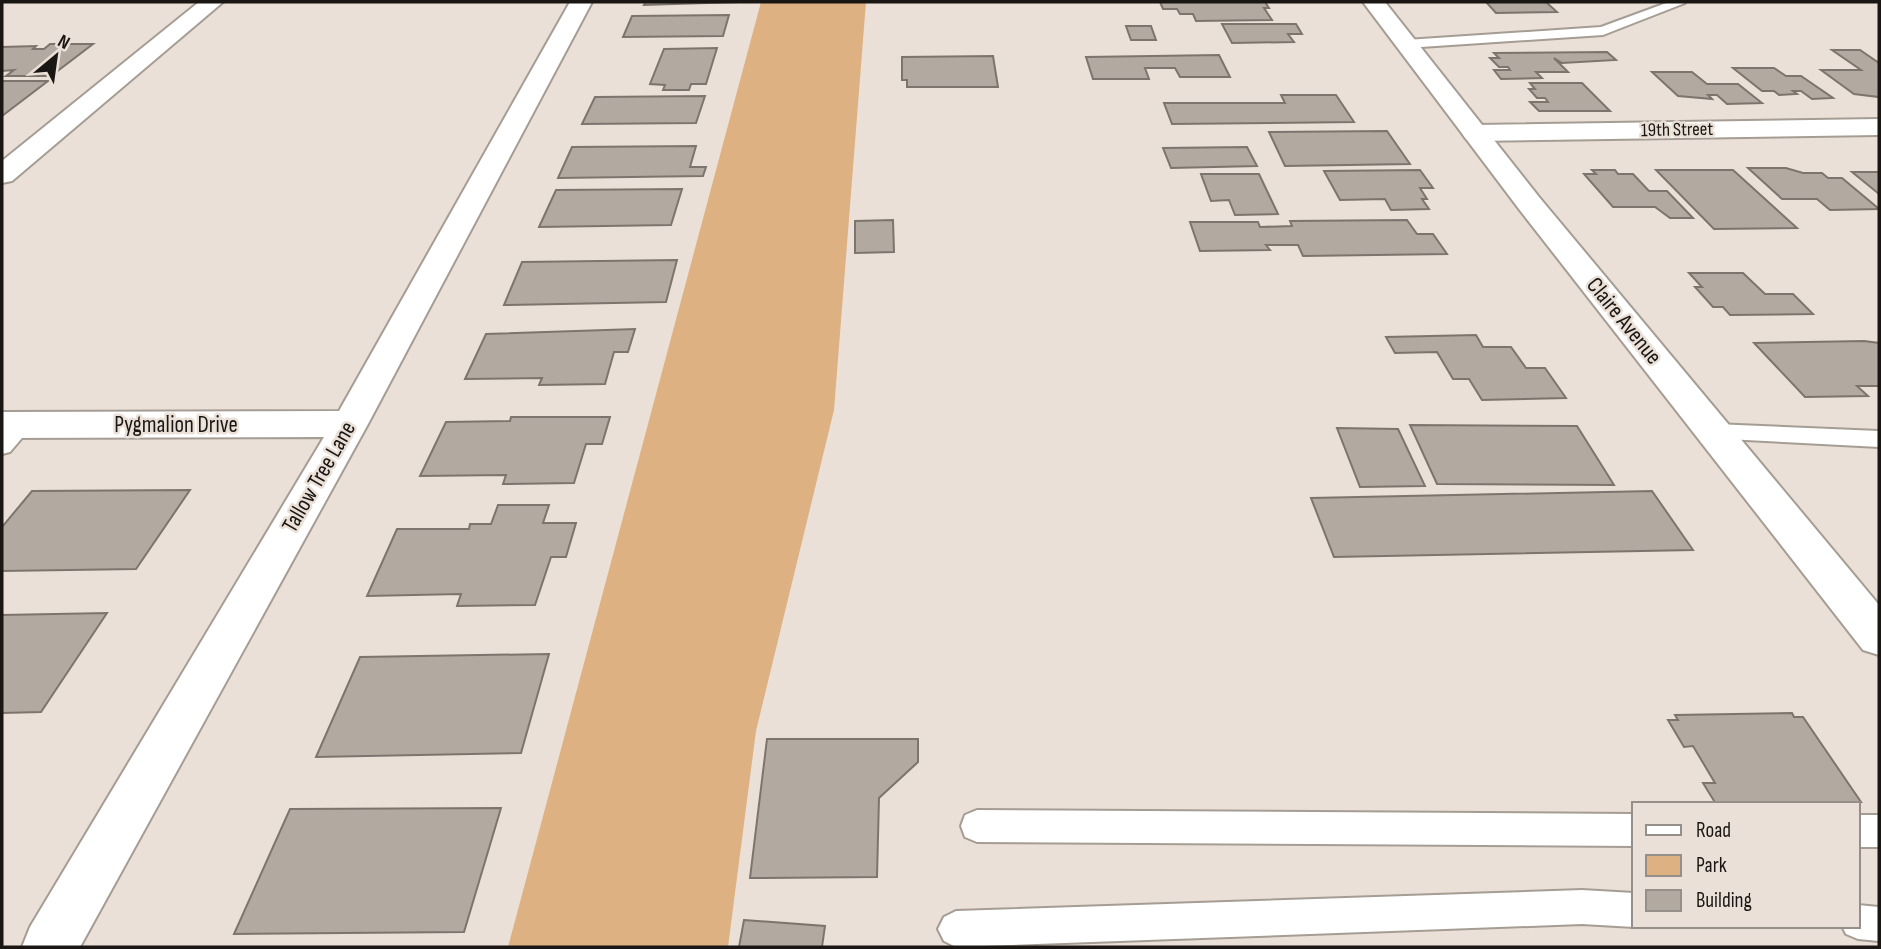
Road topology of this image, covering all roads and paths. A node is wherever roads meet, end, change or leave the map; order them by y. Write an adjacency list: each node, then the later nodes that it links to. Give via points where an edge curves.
1 (212, 2): 8 (street)
2 (581, 2): 9 (street, Tallow Tree Lane)
3 (1374, 2): 5 (street, Claire Avenue)
4 (1678, 3): 5 (lane, via 1603,31)
5 (1406, 44): 7 (street, Claire Avenue)
6 (1879, 127): 7 (street, 19th Street)
7 (1475, 133): 11 (street, Claire Avenue)
8 (2, 175)
9 (350, 424): 10 (street, Pygmalion Drive); 22 (street, Tallow Tree Lane)
10 (8, 432)
11 (1714, 432): 12 (lane); 13 (street, Claire Avenue)
12 (1879, 439)
13 (1879, 637)
14 (977, 826): 15 (lane)
15 (1632, 830)
16 (1860, 831): 17 (lane)
17 (1879, 831)
18 (1632, 910): 21 (lane, via 1581,907)
19 (1860, 922): 20 (lane)
20 (1879, 924)
21 (956, 929)
22 (50, 947)

